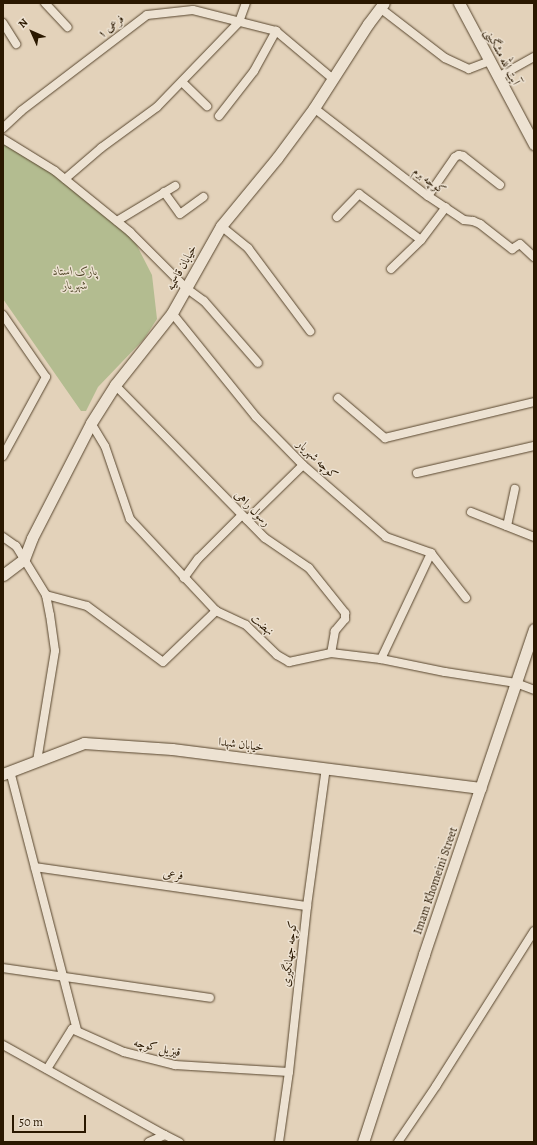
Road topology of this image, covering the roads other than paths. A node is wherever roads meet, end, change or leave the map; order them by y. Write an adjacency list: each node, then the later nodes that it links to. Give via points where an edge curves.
1 (45, 3): 7 (street)
2 (246, 3): 5 (street)
3 (459, 3): 11 (street, آیت الله مشگینی)
4 (382, 6): 11 (street, via 451,61 470,69); 13 (street, خیابان قاسمیه)
5 (239, 22): 8 (street, فرعی ۱); 14 (street); 18 (street, فرعی ۱, via 193,10 147,15 21,111)
6 (3, 23): 9 (street)
7 (67, 27)
8 (276, 31): 13 (street, فرعی ۱); 17 (street, via 254,71)
9 (16, 44)
10 (534, 57): 12 (street)
11 (490, 61): 12 (street, آیت الله مشگینی)
12 (498, 77): 20 (street, آیت الله مشگینی)
13 (333, 79): 16 (street, خیابان قاسمیه)
14 (182, 82): 15 (street); 21 (street, via 157,107 101,148)
15 (207, 106)
16 (314, 108): 25 (street, کوچه برم); 30 (street, خیابان قاسمیه)
17 (218, 116)
18 (3, 128)
19 (3, 139): 21 (street)
20 (534, 142)
21 (65, 180): 29 (street)
22 (500, 185): 25 (street, via 459,155)
23 (175, 186): 24 (street)
24 (164, 192): 26 (street, via 180,214); 29 (street)
25 (428, 196): 27 (street, کوچه برم)
26 (203, 197)
27 (446, 208): 31 (street); 32 (street, کوچه برم, via 464,220 480,224 512,249 520,244)
28 (337, 217): 31 (street, via 359,194)
29 (117, 221): 34 (street)
30 (221, 226): 34 (street, خیابان قاسمیه); 37 (street, via 248,248)
31 (421, 240): 33 (street)
32 (534, 257)
33 (391, 269)
34 (186, 288): 35 (street, خیابان قاسمیه); 38 (street, via 204,301)
35 (172, 313): 39 (street, خیابان قاسمیه); 45 (street, کوچه شهریار, via 256,417)
36 (3, 315): 44 (street, via 46,378)
37 (310, 331)
38 (258, 363)
39 (115, 385): 42 (street, خیابان قاسمیه); 49 (street, رسول راهی)
40 (338, 398): 41 (street, via 385,438)
41 (534, 402)
42 (91, 423): 54 (street, خیابان قاسمیه, via 32,538); 56 (street, نهضت, via 105,446 130,519)
43 (534, 446): 46 (street)
44 (3, 456)
45 (303, 465): 49 (street); 53 (street, کوچه شهریار, via 386,537)
46 (417, 473)
47 (516, 489): 50 (street)
48 (471, 512): 50 (street)
49 (244, 518): 56 (street, via 198,559); 61 (street, رسول راهی, via 265,538 309,568 345,613 345,619 335,631)
50 (507, 526): 52 (street)
51 (3, 536): 54 (street, via 16,546)
52 (534, 536)
53 (431, 553): 58 (street); 62 (street)
54 (24, 559): 55 (street); 57 (street)
55 (3, 575)
56 (184, 578): 59 (street, نهضت)
57 (46, 596): 59 (street, via 87,606 163,662); 65 (street, via 55,651)
58 (466, 598)
59 (216, 611): 61 (street, نهضت, via 246,625 277,655 289,662)
60 (534, 629): 63 (street, Imam Khomeini Street)
61 (331, 653): 62 (street, نهضت)
62 (381, 659): 63 (street, نهضت)
63 (516, 683): 64 (street, نهضت); 68 (street, Imam Khomeini Street)
64 (534, 690)
65 (37, 761): 66 (street, خیابان شهدا, via 84,743 172,749); 67 (street, خیابان شهدا)
66 (326, 768): 68 (street, خیابان شهدا); 70 (street, کوچه جهانگیری)
67 (6, 772): 69 (street)
68 (481, 788): 83 (street, Imam Khomeini Street)
69 (35, 867): 70 (street, فرعی); 73 (street)
70 (307, 906): 78 (street, کوچه جهانگیری)
71 (534, 931): 84 (street)
72 (3, 968): 73 (street)
73 (61, 976): 74 (street); 75 (street)
74 (210, 998)
75 (77, 1031): 77 (street, via 72,1029); 78 (street, قیزیل کوچه, via 124,1052 175,1065)
76 (3, 1045): 77 (street)
77 (46, 1069): 79 (street)
78 (289, 1072): 82 (street, کوچه جهانگیری)
79 (165, 1135): 80 (street); 81 (street)
80 (149, 1142)
81 (179, 1142)
82 (279, 1142)
83 (364, 1142)
84 (398, 1142)

